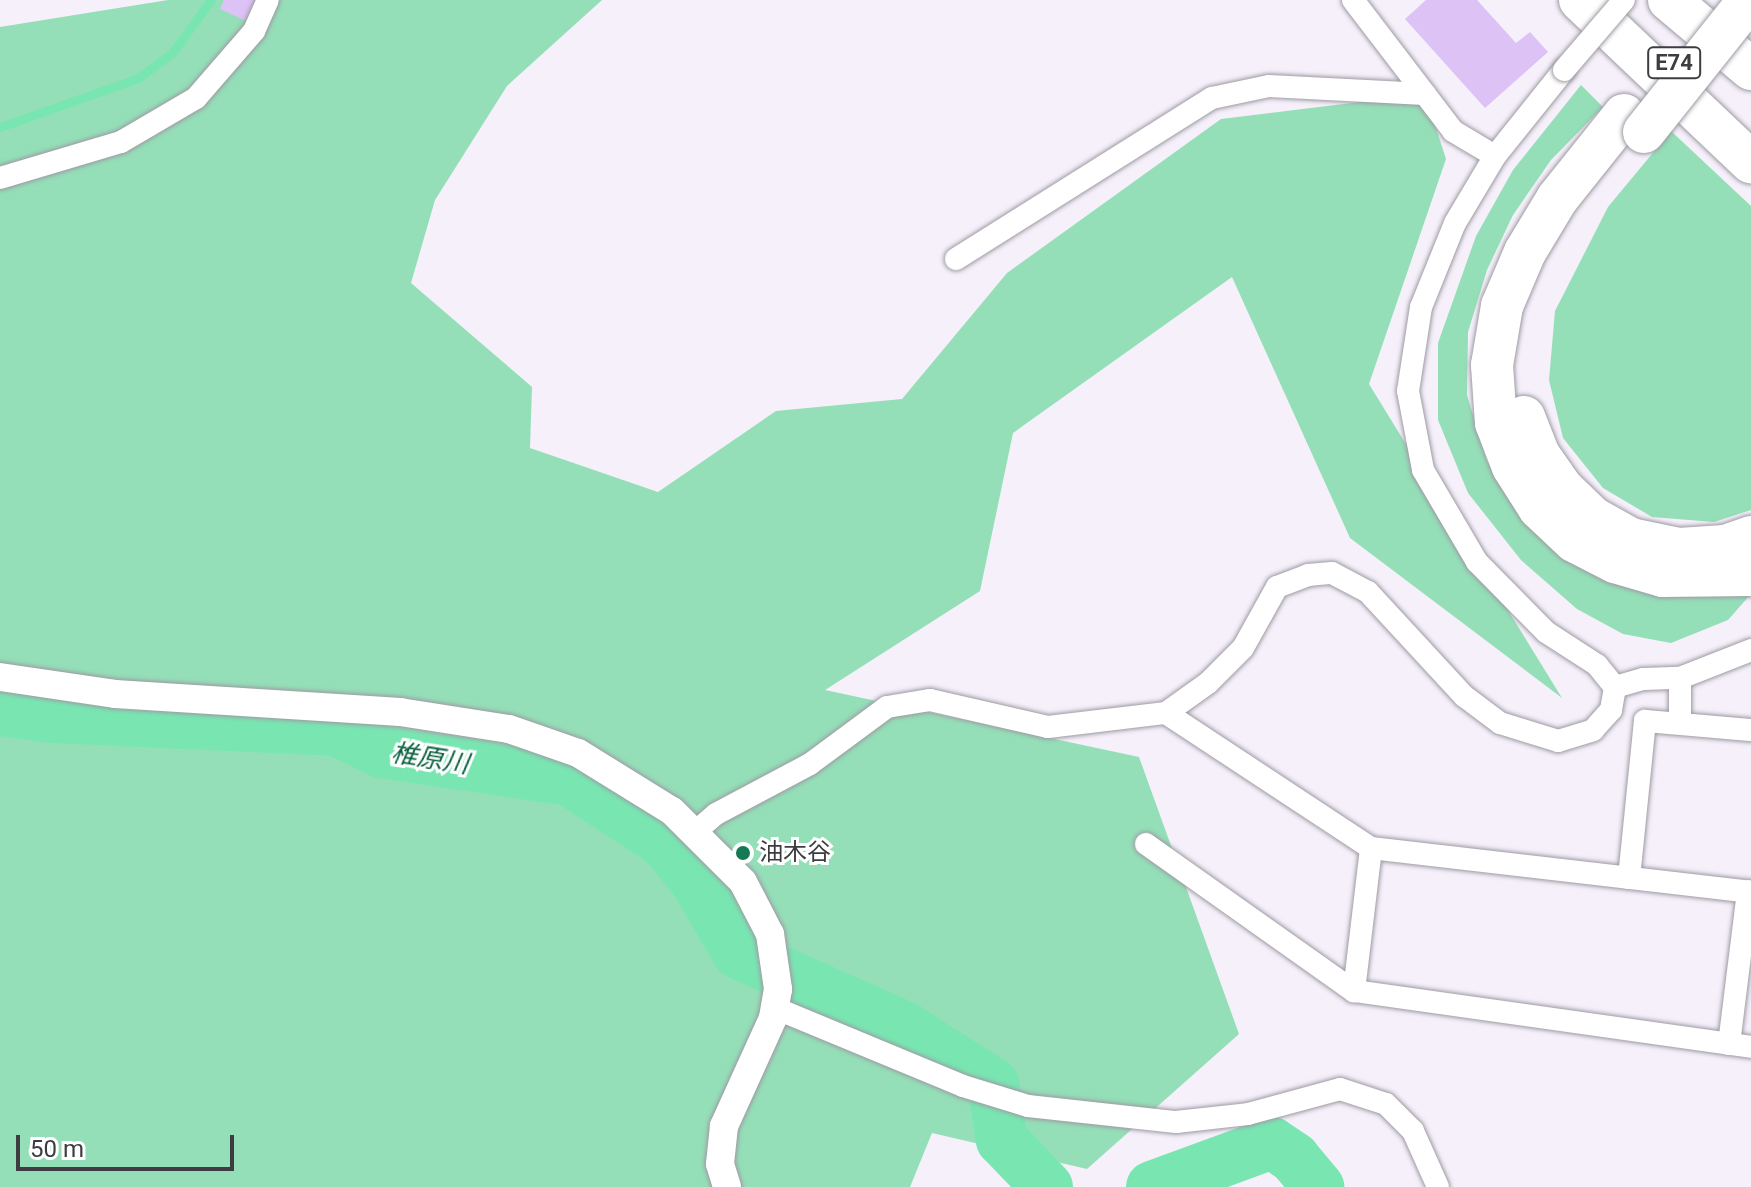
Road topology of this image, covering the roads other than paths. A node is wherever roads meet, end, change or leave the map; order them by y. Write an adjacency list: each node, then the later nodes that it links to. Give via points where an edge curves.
1 (268, 0): 15 (street, via 254,31 196,98 121,142)
2 (1353, 0): 10 (street)
3 (1580, 0): 14 (highway)
4 (1596, 0): 12 (highway, E74)
5 (1624, 0): 13 (street, bridge)
6 (1669, 0): 9 (highway, E74)
7 (1716, 0): 11 (highway)
8 (1749, 0): 11 (highway, bridge)
9 (1751, 69)
10 (1425, 94): 13 (street, via 1453,131); 16 (street, via 1269,86 1212,98)
11 (1634, 124): 17 (highway, via 1547,268 1528,317 1519,371 1524,417 1539,455 1562,488 1593,518 1631,539 1679,549 1725,546); 18 (highway, via 1557,199 1525,252 1502,306 1492,365 1496,423 1513,467 1539,508 1574,541 1615,562 1663,576)
12 (1751, 126)
13 (1495, 156): 22 (street, via 1455,223 1421,307 1408,391 1423,470 1477,562 1546,632 1597,665)
14 (1751, 162)
15 (0, 178)
16 (956, 259)
17 (1751, 537)
18 (1751, 575)
19 (1751, 650): 21 (street)
20 (0, 677): 26 (street, via 115,694 400,712 509,729 578,753 672,811)
21 (1680, 678): 22 (street, via 1643,679); 24 (street)
22 (1615, 687): 23 (street, via 1611,710 1593,730 1558,741 1500,723 1464,696 1368,592 1332,573 1277,587 1243,648 1208,683)
23 (1166, 713): 26 (street, via 1048,727 930,700 887,707 810,764 716,814); 28 (street)
24 (1680, 721): 25 (street); 29 (street, via 1645,721)
25 (1751, 730)
26 (694, 833): 31 (street, via 743,882 770,934)
27 (1146, 844): 32 (street)
28 (1371, 848): 29 (street); 32 (street)
29 (1629, 878): 30 (street)
30 (1750, 891): 33 (street)
31 (776, 986): 34 (street, via 724,1126 720,1164); 35 (street, via 963,1086 1028,1106 1176,1122 1248,1114 1340,1089 1386,1104 1413,1131)
32 (1354, 991): 33 (street)
33 (1740, 1046)
34 (727, 1187)
35 (1438, 1187)

